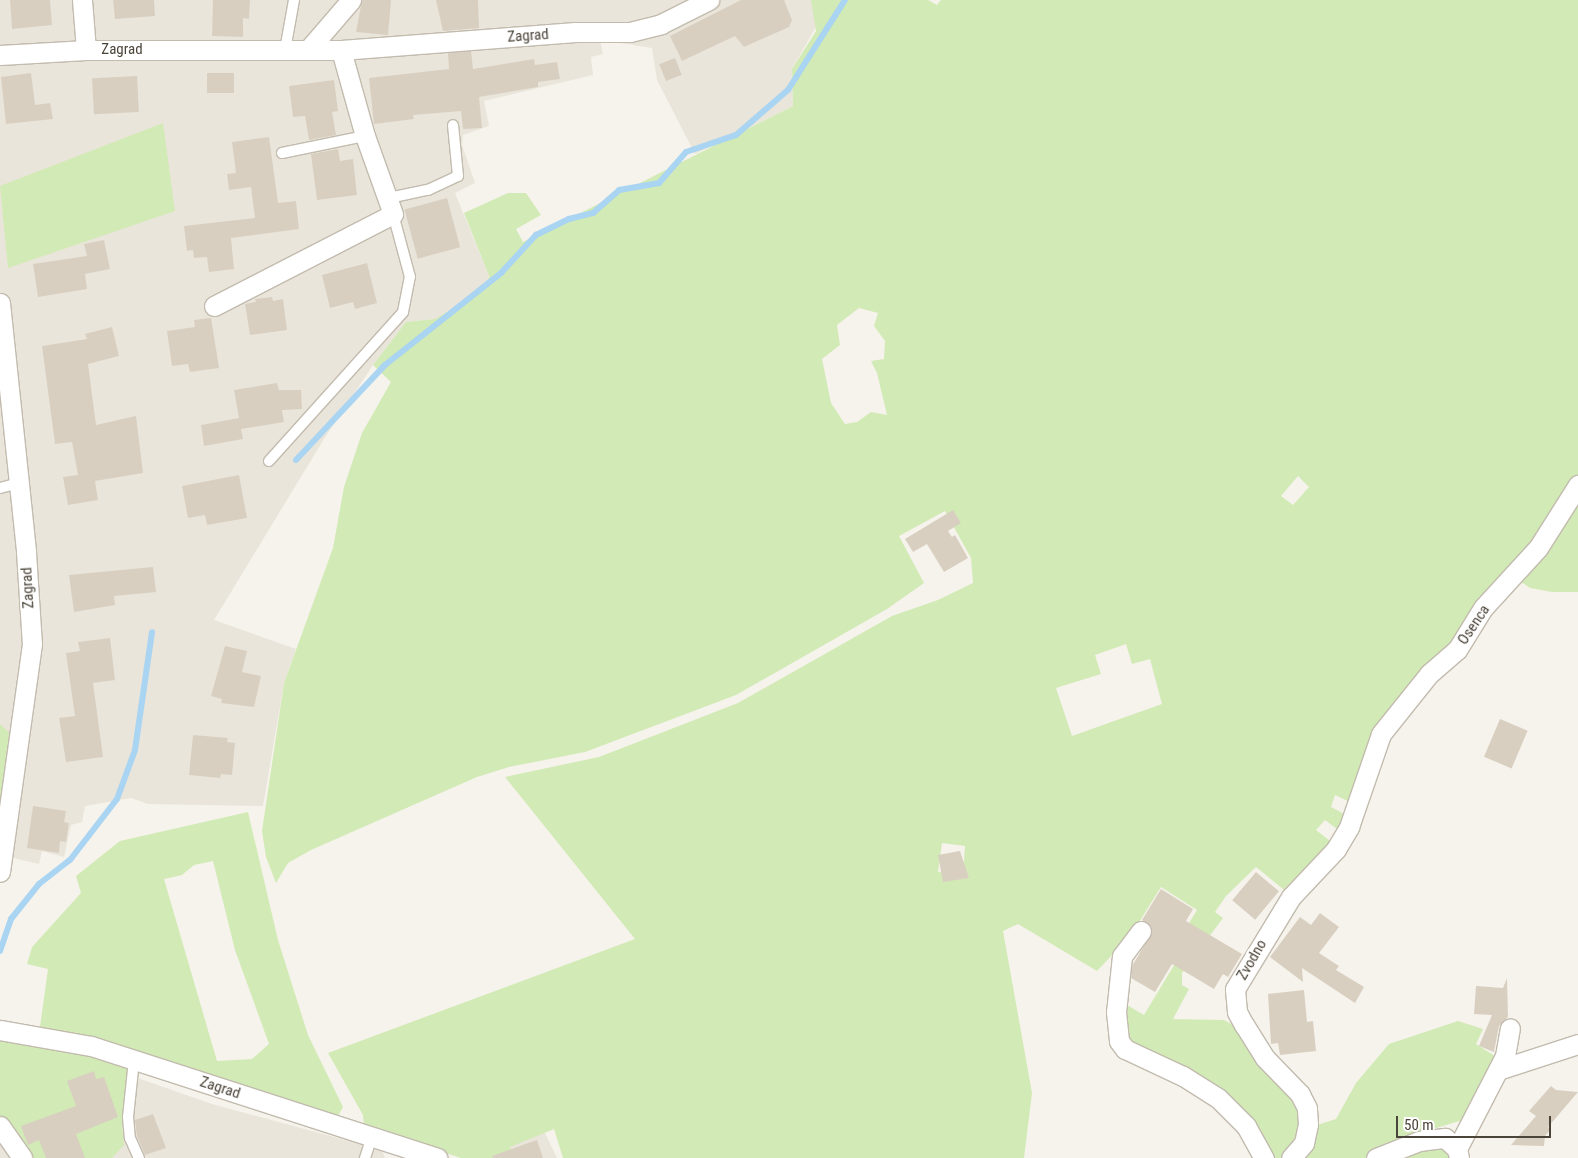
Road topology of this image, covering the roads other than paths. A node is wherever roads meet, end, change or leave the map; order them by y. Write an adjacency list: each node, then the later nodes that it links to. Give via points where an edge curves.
1 (82, 0): 5 (street, Zagrad)
2 (294, 0): 6 (lane)
3 (351, 0): 7 (street)
4 (709, 0): 8 (street, Zagrad, via 661,24 630,32 576,32)
5 (86, 50): 6 (street, Zagrad); 9 (street, Zagrad)
6 (285, 50): 7 (street, Zagrad)
7 (308, 50): 8 (street, Zagrad)
8 (341, 50): 11 (street)
9 (0, 55)
10 (453, 125): 13 (lane, via 458,176)
11 (365, 136): 12 (lane); 13 (street)
12 (282, 153)
13 (391, 206): 15 (street); 17 (lane, via 410,277 403,312)
14 (0, 303): 16 (street, Zagrad)
15 (214, 306)
16 (2, 347): 18 (street, Zagrad)
17 (269, 462)
18 (19, 483): 20 (lane); 22 (street, Zagrad, via 32,644)
19 (1578, 485): 21 (street, Osenca, via 1538,548 1483,608 1457,650 1402,704 1381,734)
20 (0, 488)
21 (1370, 764): 37 (street, Zvodno, via 1349,827 1336,848 1291,897 1235,989 1237,1012 1244,1025 1265,1058 1300,1094 1307,1108 1304,1143)
22 (0, 872)
23 (1141, 931): 36 (street, via 1122,956 1116,1012 1119,1041 1125,1049 1184,1076 1218,1098 1246,1126)
24 (1510, 1028): 28 (street, via 1510,1041)
25 (0, 1030): 27 (street, Zagrad, via 91,1046)
26 (1578, 1044): 28 (street)
27 (134, 1060): 30 (street, Zagrad); 33 (lane, via 128,1117 130,1138)
28 (1498, 1070): 31 (street)
29 (0, 1126): 32 (street)
30 (372, 1137): 34 (lane); 35 (street, Zagrad)
31 (1458, 1153): 38 (street, via 1445,1138 1419,1140)
32 (22, 1158)
33 (139, 1158)
34 (366, 1158)
35 (437, 1158)
36 (1264, 1158)
37 (1291, 1158)
38 (1376, 1158)

